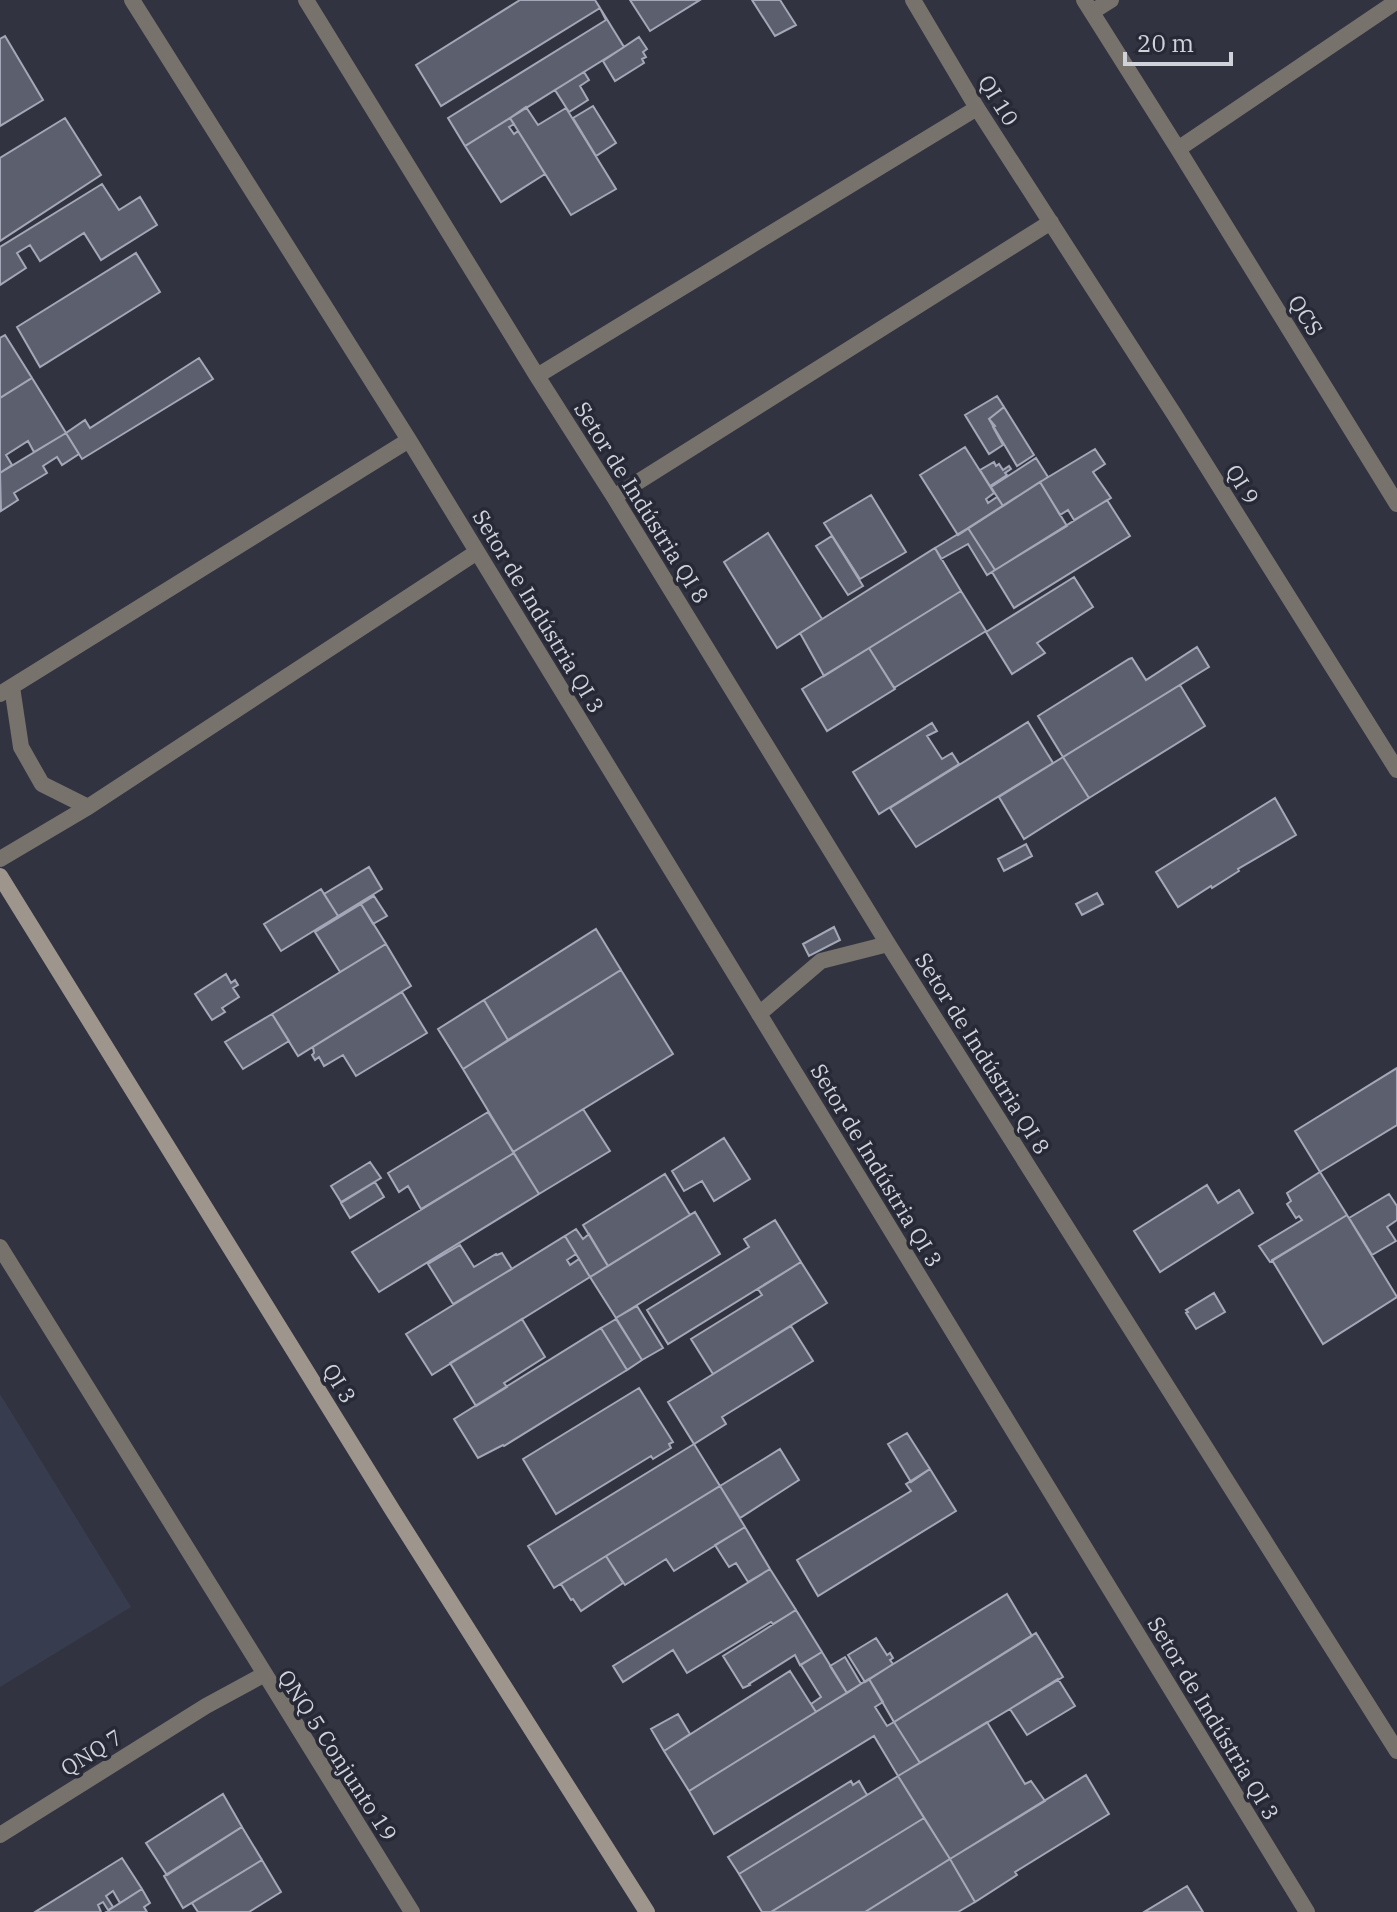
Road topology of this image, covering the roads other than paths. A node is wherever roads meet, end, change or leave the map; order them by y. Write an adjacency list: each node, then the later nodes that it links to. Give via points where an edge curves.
1 (132, 0): 11 (street, Setor de Indústria QI 3)
2 (306, 0): 10 (street, Setor de Indústria QI 8)
3 (913, 0): 7 (street, QI 10)
4 (1111, 0): 6 (street)
5 (1397, 1): 8 (street)
6 (1088, 6): 8 (street, QCS)
7 (977, 108): 9 (street, QI 10); 10 (street)
8 (1178, 149): 13 (street, QCS)
9 (1051, 222): 12 (street); 16 (street, QI 9)
10 (537, 376): 12 (street, Setor de Indústria QI 8)
11 (409, 440): 14 (street, Setor de Indústria QI 3); 15 (street)
12 (614, 497): 20 (street, Setor de Indústria QI 8)
13 (1397, 504)
14 (477, 552): 17 (street); 21 (street, Setor de Indústria QI 3)
15 (6, 690): 17 (street, via 21,747 42,784)
16 (1397, 770)
17 (88, 807): 18 (street)
18 (0, 859)
19 (0, 876): 28 (street, QI 3)
20 (888, 944): 21 (street, via 821,961); 25 (street, Setor de Indústria QI 8)
21 (759, 1014): 29 (street, Setor de Indústria QI 3)
22 (0, 1247): 23 (street)
23 (265, 1674): 24 (street, QNQ 5 Conjunto 19); 27 (street, QNQ 5 Conjunto 19)
24 (206, 1706): 26 (street, QNQ 7)
25 (1397, 1751)
26 (0, 1835)
27 (412, 1912)
28 (647, 1912)
29 (1307, 1912)

